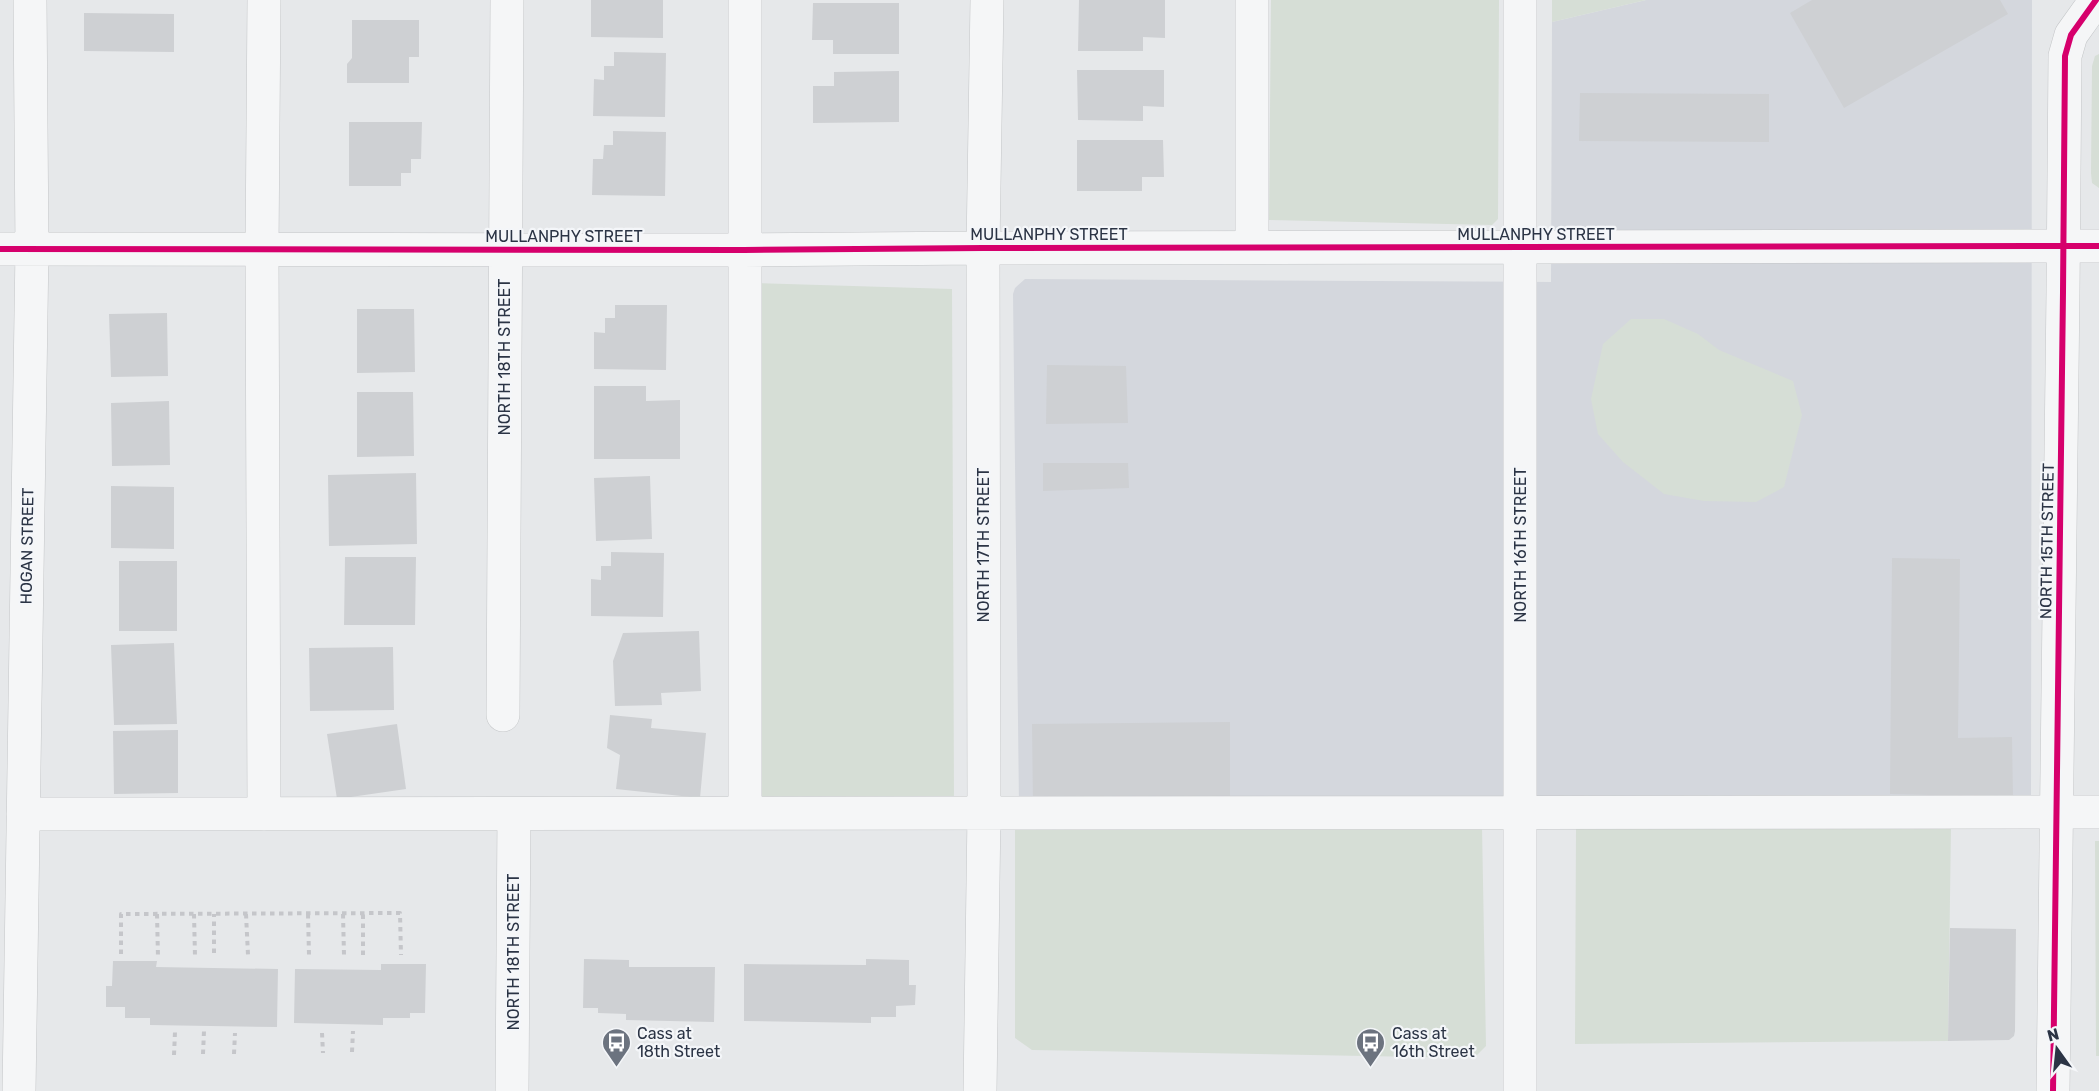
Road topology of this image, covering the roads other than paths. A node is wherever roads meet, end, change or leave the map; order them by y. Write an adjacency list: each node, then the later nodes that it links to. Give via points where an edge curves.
1 (30, 0): 14 (street, HOGAN STREET)
2 (264, 0): 15 (street)
3 (507, 0): 16 (street, NORTH 18TH STREET)
4 (745, 0): 17 (street)
5 (987, 0): 12 (street, NORTH 17TH STREET)
6 (1252, 0): 13 (street)
7 (1520, 0): 11 (street, NORTH 16TH STREET)
8 (2096, 0): 9 (street, NORTH 15TH STREET, via 2071,35 2064,56)
9 (2063, 246): 10 (street, MULLANPHY STREET); 11 (street, MULLANPHY STREET); 19 (street, NORTH 15TH STREET)
10 (2099, 246)
11 (1520, 247): 13 (street, MULLANPHY STREET); 23 (street, NORTH 16TH STREET)
12 (983, 248): 13 (street, MULLANPHY STREET); 17 (street, MULLANPHY STREET); 22 (street, NORTH 17TH STREET)
13 (1252, 248)
14 (16, 249): 15 (street, MULLANPHY STREET); 24 (street, HOGAN STREET)
15 (262, 249): 16 (street, MULLANPHY STREET); 25 (street)
16 (505, 249): 17 (street, MULLANPHY STREET); 18 (street, NORTH 18TH STREET)
17 (744, 250): 21 (street)
18 (503, 715)
19 (2057, 812): 20 (street); 23 (street); 32 (street, NORTH 15TH STREET)
20 (2099, 812)
21 (746, 813): 22 (street); 26 (street)
22 (984, 813): 23 (street); 30 (street, NORTH 17TH STREET)
23 (1520, 813): 31 (street, NORTH 16TH STREET)
24 (23, 814): 25 (street); 27 (street, HOGAN STREET)
25 (264, 814): 26 (street)
26 (514, 814): 29 (street, NORTH 18TH STREET)
27 (12, 848): 28 (street, HOGAN STREET)
28 (20, 1091)
29 (512, 1091)
30 (980, 1091)
31 (1520, 1091)
32 (2053, 1091)

